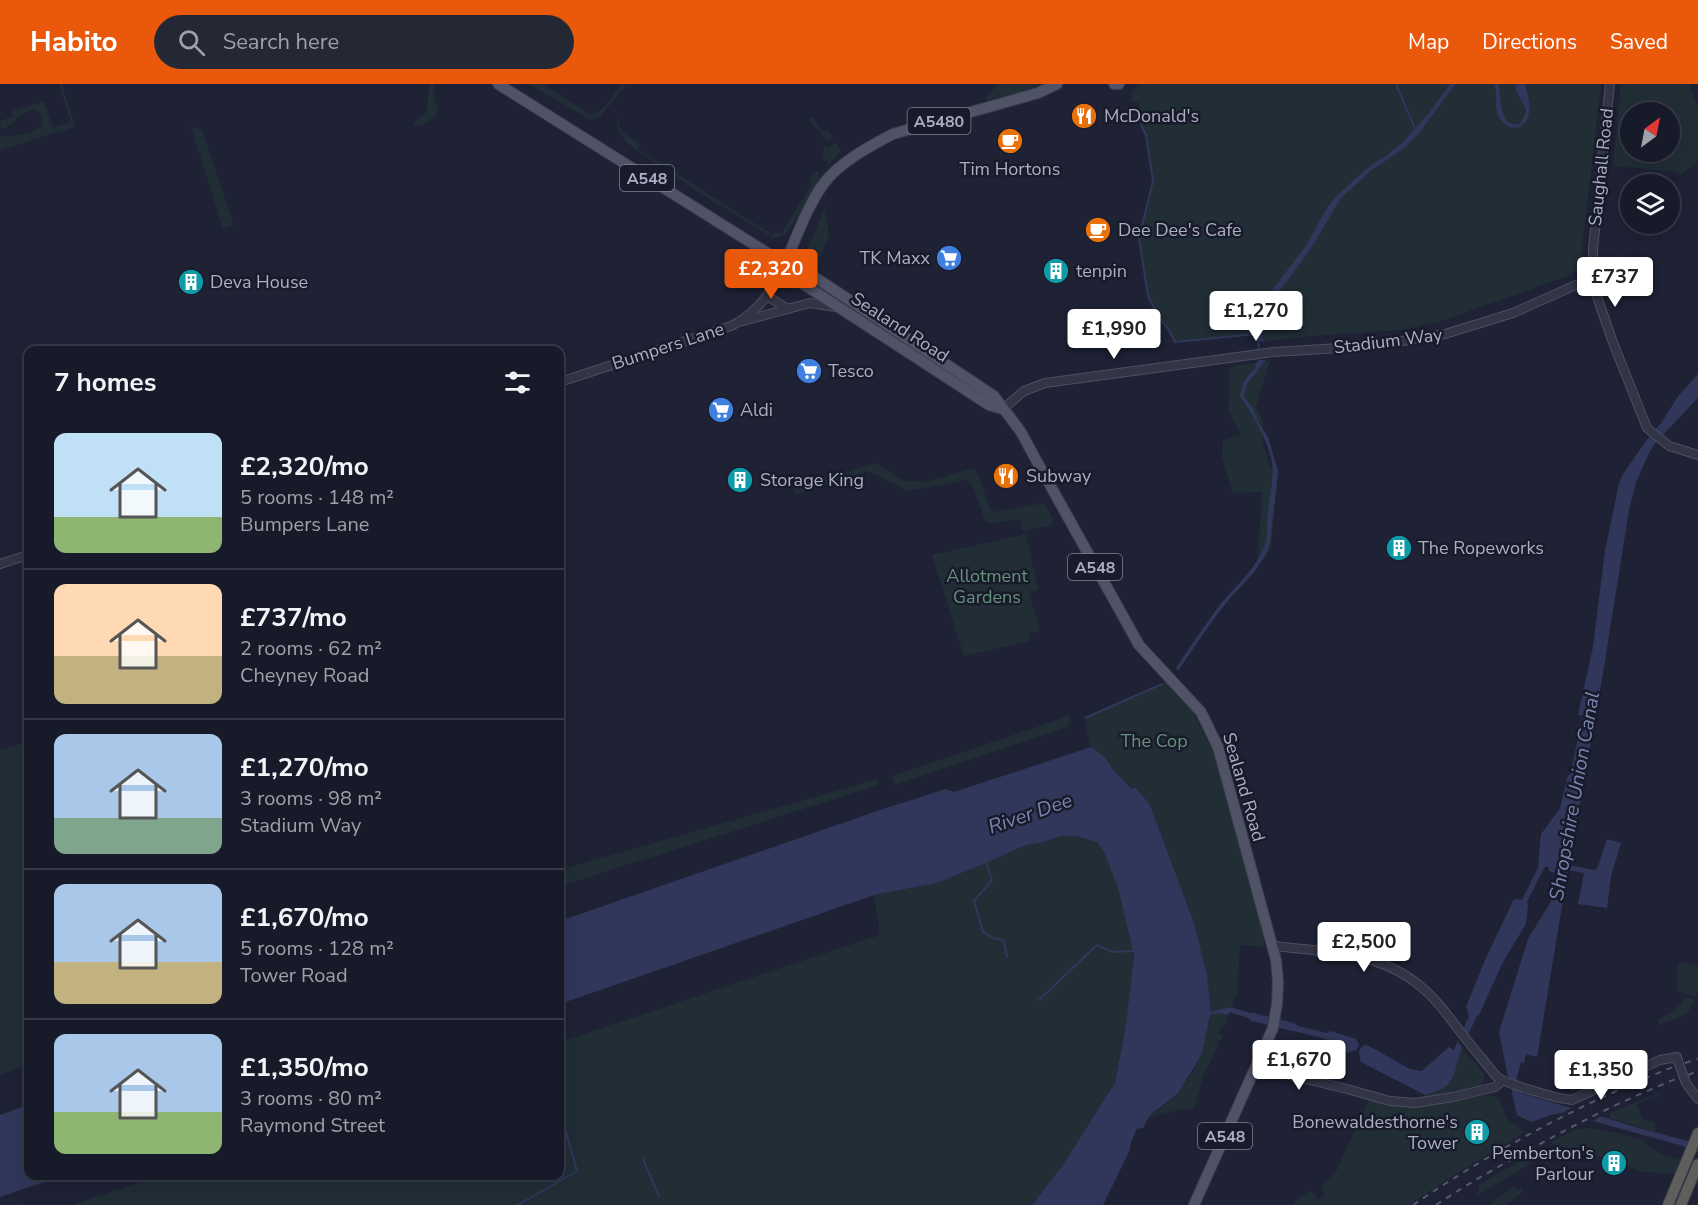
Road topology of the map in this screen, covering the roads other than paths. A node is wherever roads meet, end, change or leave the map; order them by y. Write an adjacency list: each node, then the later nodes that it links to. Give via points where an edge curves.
1 (498, 84): 6 (main road, Sealand Road / A548)
2 (1057, 84): 6 (main road, A5480, via 892,135 866,149 825,183)
3 (1114, 84): 4 (main road)
4 (1119, 84)
5 (1610, 84): 7 (street, Saughall Road, via 1593,249)
6 (785, 264): 8 (street, Bumpers Lane); 9 (main road, Sealand Road / A548, via 803,284); 13 (main road, Sealand Road / A548, via 810,274 942,361 994,396)
7 (1593, 285): 13 (street, Stadium Way, via 1576,285 1514,313 1445,334 1372,346 1274,352 1045,383 1024,391); 14 (street, Saughall Road, via 1647,428 1666,444)
8 (767, 296): 10 (street); 11 (street, Bumpers Lane)
9 (839, 307): 10 (street, via 810,303); 13 (main road, Sealand Road / A548, via 989,405)
10 (788, 309): 11 (street)
11 (740, 322): 12 (street, Bumpers Lane)
12 (564, 381)
13 (1004, 409): 17 (main road, Sealand Road / A548, via 1021,432 1139,645 1201,712 1218,747)
14 (1698, 455)
15 (24, 556): 16 (street)
16 (0, 564)
17 (1273, 946): 18 (main road, A548, via 1278,982 1275,1017); 19 (street, via 1365,959 1415,981)
18 (1257, 1067): 19 (street, via 1390,1101 1415,1103 1454,1097); 24 (main road, A548)
19 (1505, 1082): 20 (street, bridge, via 1572,1100 1660,1060 1678,1059 1686,1083)
20 (1698, 1099)
21 (1698, 1133): 23 (highway)
22 (1698, 1164): 23 (highway)
23 (1687, 1175): 25 (highway); 26 (highway)
24 (1194, 1205)
25 (1668, 1205)
26 (1681, 1205)

